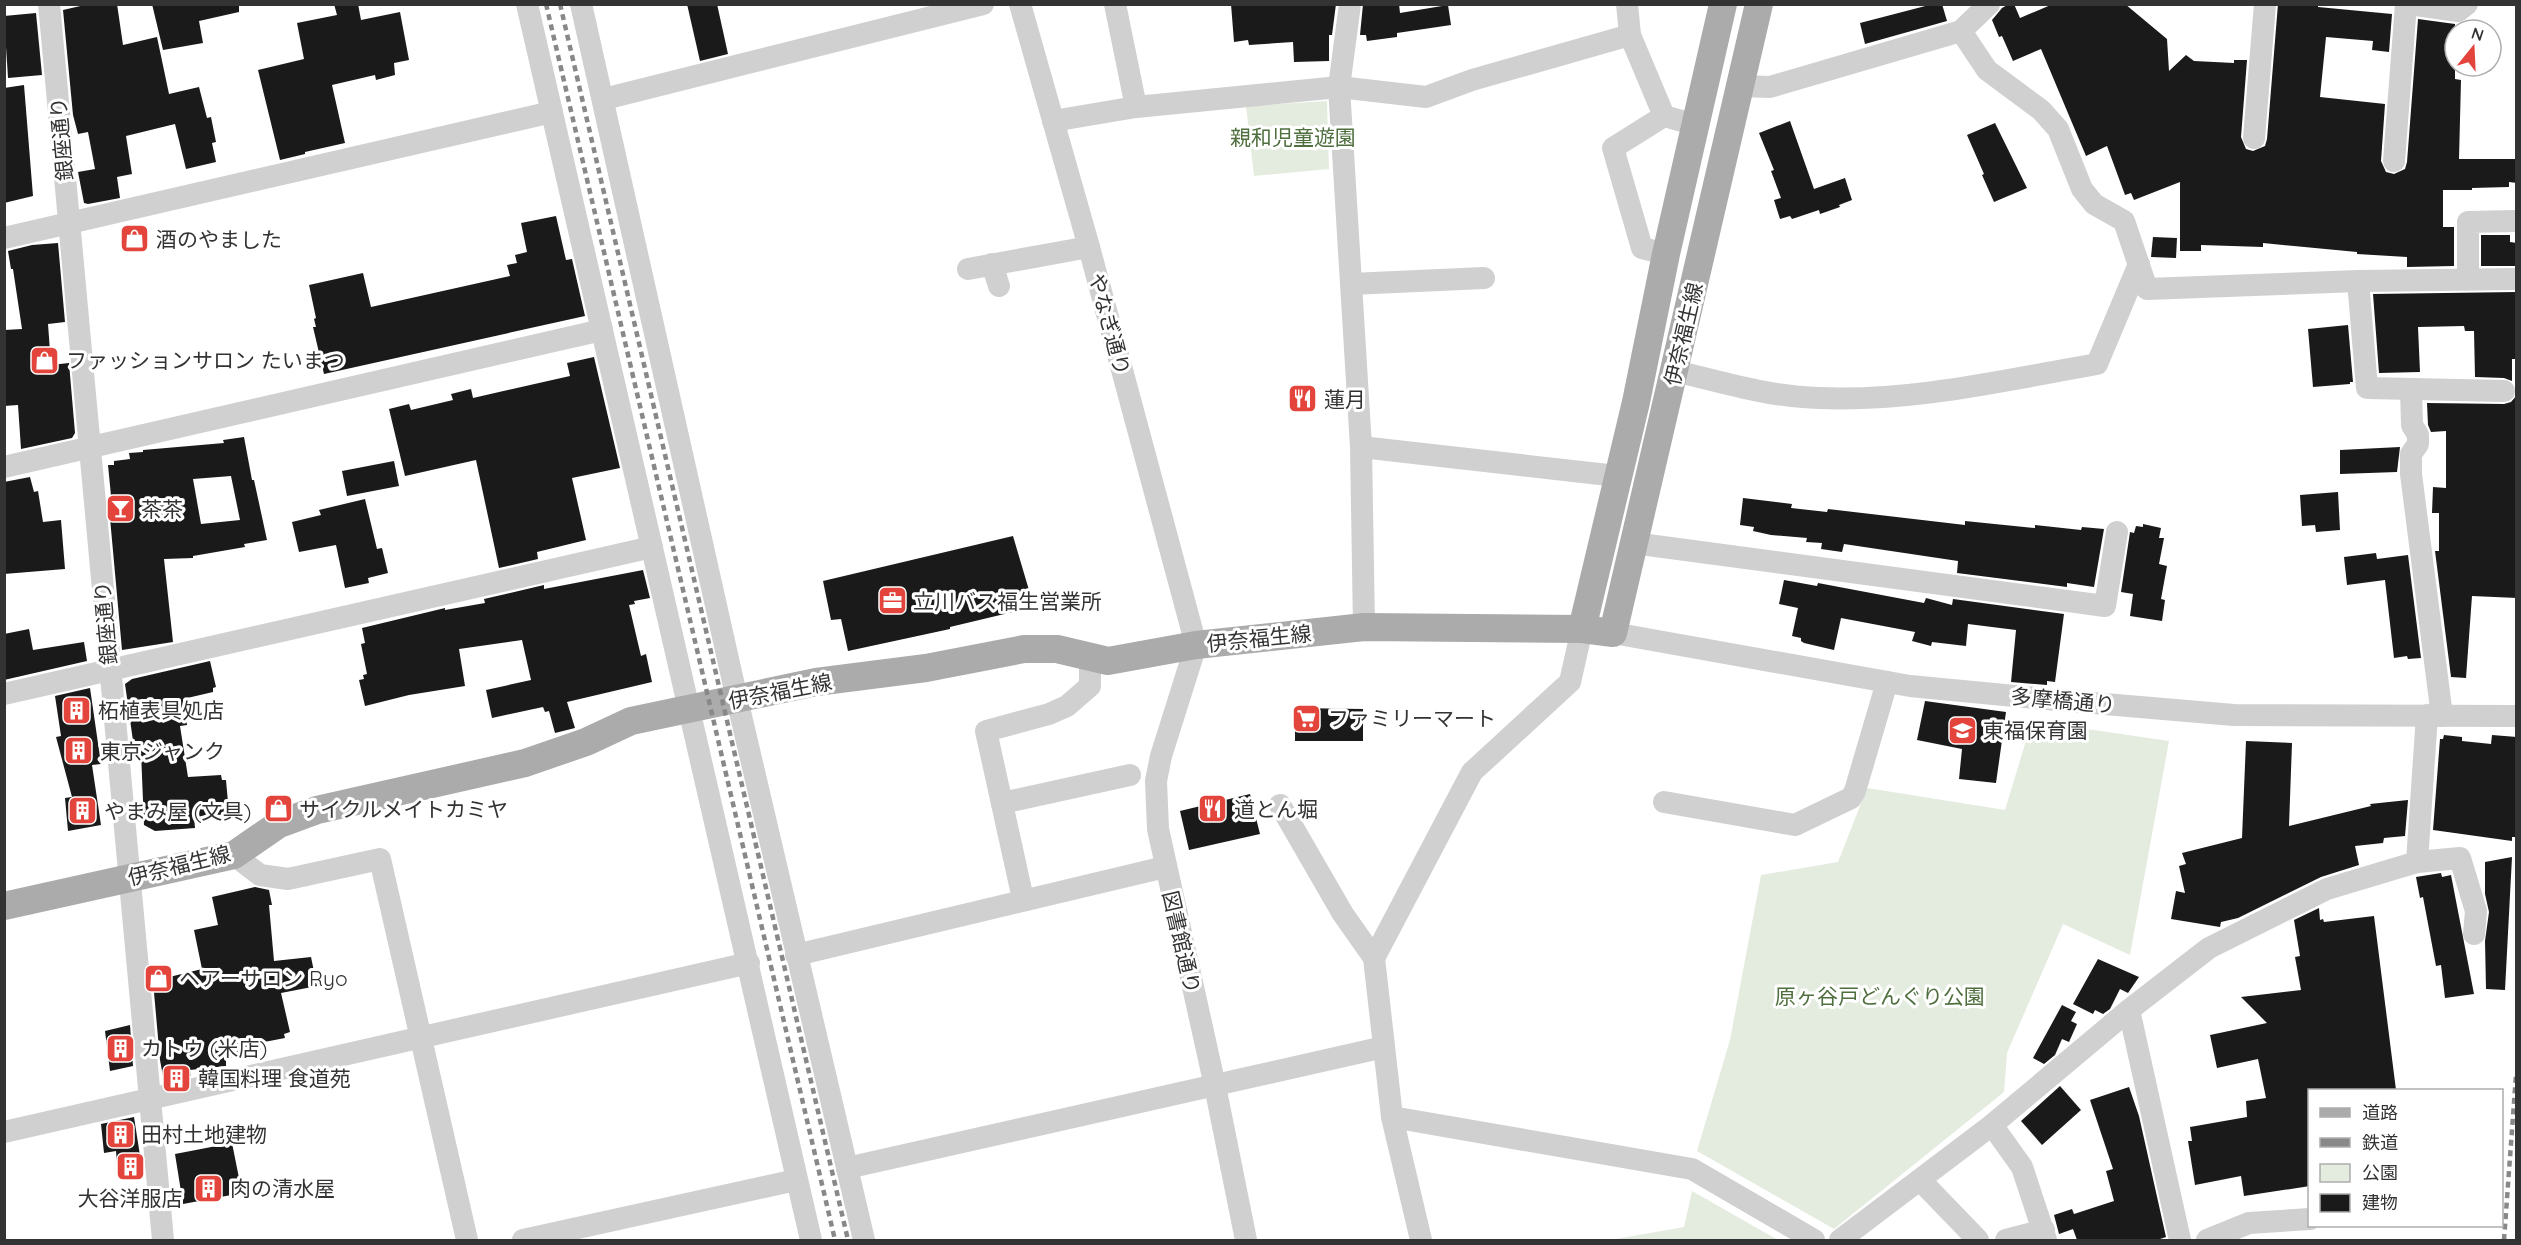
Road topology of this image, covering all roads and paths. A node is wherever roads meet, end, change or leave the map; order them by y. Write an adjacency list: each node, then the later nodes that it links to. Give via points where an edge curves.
1 (49, 4): 28 (street, 銀座通り)
2 (527, 4): 21 (street)
3 (581, 4): 19 (street)
4 (983, 4): 19 (street)
5 (1020, 4): 23 (street, やなぎ通り)
6 (1116, 4): 20 (street)
7 (1350, 4): 18 (street)
8 (1627, 4): 16 (street)
9 (1722, 4): 24 (main road, 伊奈福生線)
10 (1759, 4): 17 (main road, 伊奈福生線)
11 (1989, 4): 15 (street)
12 (2265, 4): 25 (street)
13 (2408, 4): 14 (street, via 2458,11); 26 (street)
14 (2466, 4)
15 (1961, 31): 17 (street, via 1770,87); 33 (street, via 1987,70 2041,110 2058,129 2082,189 2094,204 2124,221)
16 (1630, 35): 18 (street, via 1472,80 1426,98); 22 (street)
17 (1740, 86): 42 (main road, 伊奈福生線)
18 (1339, 87): 20 (street); 39 (street)
19 (604, 99): 60 (street)
20 (1136, 107): 23 (street)
21 (552, 112): 28 (street); 41 (street)
22 (1664, 116): 24 (street); 31 (street, via 1613,148 1642,248)
23 (1053, 121): 30 (street, やなぎ通り)
24 (1696, 125): 31 (main road, 伊奈福生線)
25 (2254, 138)
26 (2394, 161)
27 (2514, 220): 36 (street, via 2468,222)
28 (69, 223): 29 (street); 45 (street, 銀座通り)
29 (4, 238)
30 (1089, 247): 32 (street); 55 (street, やなぎ通り)
31 (1666, 254): 48 (main road, 伊奈福生線)
32 (992, 264): 34 (street); 40 (street)
33 (2139, 264): 38 (street, via 2147,289); 42 (street, via 2097,364 1915,395 1819,398 1770,393)
34 (968, 269)
35 (1484, 278): 39 (street)
36 (2468, 279): 37 (street); 38 (street)
37 (2516, 279)
38 (2358, 281): 43 (street, via 2367,388)
39 (1351, 284): 46 (street)
40 (999, 286)
41 (602, 330): 45 (street); 51 (street)
42 (1675, 371): 50 (main road, 伊奈福生線)
43 (2411, 390): 44 (street); 62 (street, via 2412,425 2418,444 2411,454 2410,474)
44 (2504, 391)
45 (89, 447): 47 (street); 57 (street, 銀座通り)
46 (1361, 447): 48 (street); 52 (street)
47 (4, 466)
48 (1617, 476): 53 (main road, 伊奈福生線)
49 (2116, 532): 50 (street, via 2106,606)
50 (1633, 543): 54 (main road, 伊奈福生線)
51 (652, 547): 57 (street); 61 (street)
52 (1364, 627): 53 (main road, 伊奈福生線); 55 (main road, 伊奈福生線)
53 (1582, 629): 54 (main road, 伊奈福生線); 76 (street, via 1570,682 1472,772)
54 (1614, 633): 58 (street, 多摩橋通り)
55 (1196, 645): 56 (main road, 伊奈福生線, via 1108,661); 70 (street, 図書館通り, via 1156,781 1158,829)
56 (1090, 657): 60 (main road, 伊奈福生線, via 1057,649 1024,649 926,668 816,682); 66 (street, via 1090,686 1066,706 986,731)
57 (109, 670): 59 (street); 71 (street, 銀座通り)
58 (1887, 682): 62 (street, 多摩橋通り, via 2234,716); 65 (street, via 1851,798 1795,825)
59 (4, 694)
60 (737, 699): 61 (main road, 伊奈福生線); 75 (street)
61 (689, 710): 68 (main road, 伊奈福生線, via 631,721 574,747 525,763 298,816 263,833); 77 (street)
62 (2434, 716): 63 (street, 多摩橋通り); 69 (street)
63 (2517, 716)
64 (1130, 775): 66 (street)
65 (1664, 802)
66 (1002, 803): 72 (street)
67 (1280, 805): 76 (street, via 1343,915)
68 (234, 855): 71 (main road, 伊奈福生線); 79 (street, via 260,874 288,879 380,859)
69 (2417, 862): 74 (street, via 2460,858 2476,911); 78 (street, via 2327,889 2209,948)
70 (1165, 867): 72 (street); 81 (street, 図書館通り)
71 (129, 878): 73 (main road, 伊奈福生線); 82 (street, 銀座通り)
72 (1023, 899): 75 (street)
73 (4, 906)
74 (2474, 934)
75 (796, 955): 86 (street)
76 (1374, 958): 80 (street)
77 (748, 963): 79 (street); 87 (street)
78 (2129, 1010): 84 (street); 102 (street)
79 (422, 1038): 82 (street); 92 (street)
80 (1384, 1047): 81 (street); 83 (street)
81 (1215, 1086): 86 (street); 96 (street, 図書館通り)
82 (150, 1099): 85 (street); 91 (street, 銀座通り)
83 (1392, 1117): 97 (street); 98 (street, via 1692,1169)
84 (1992, 1125): 88 (street); 90 (street, via 2022,1167)
85 (4, 1132)
86 (847, 1168): 95 (street)
87 (796, 1180): 93 (street); 94 (street)
88 (1920, 1180): 99 (street); 100 (street)
89 (2308, 1219): 103 (street, via 2249,1223)
90 (2045, 1235): 101 (street)
91 (163, 1240)
92 (467, 1240)
93 (523, 1240)
94 (810, 1240)
95 (864, 1240)
96 (1246, 1240)
97 (1421, 1240)
98 (1814, 1240)
99 (1840, 1240)
100 (1978, 1240)
101 (2006, 1240)
102 (2180, 1240)
103 (2207, 1240)

